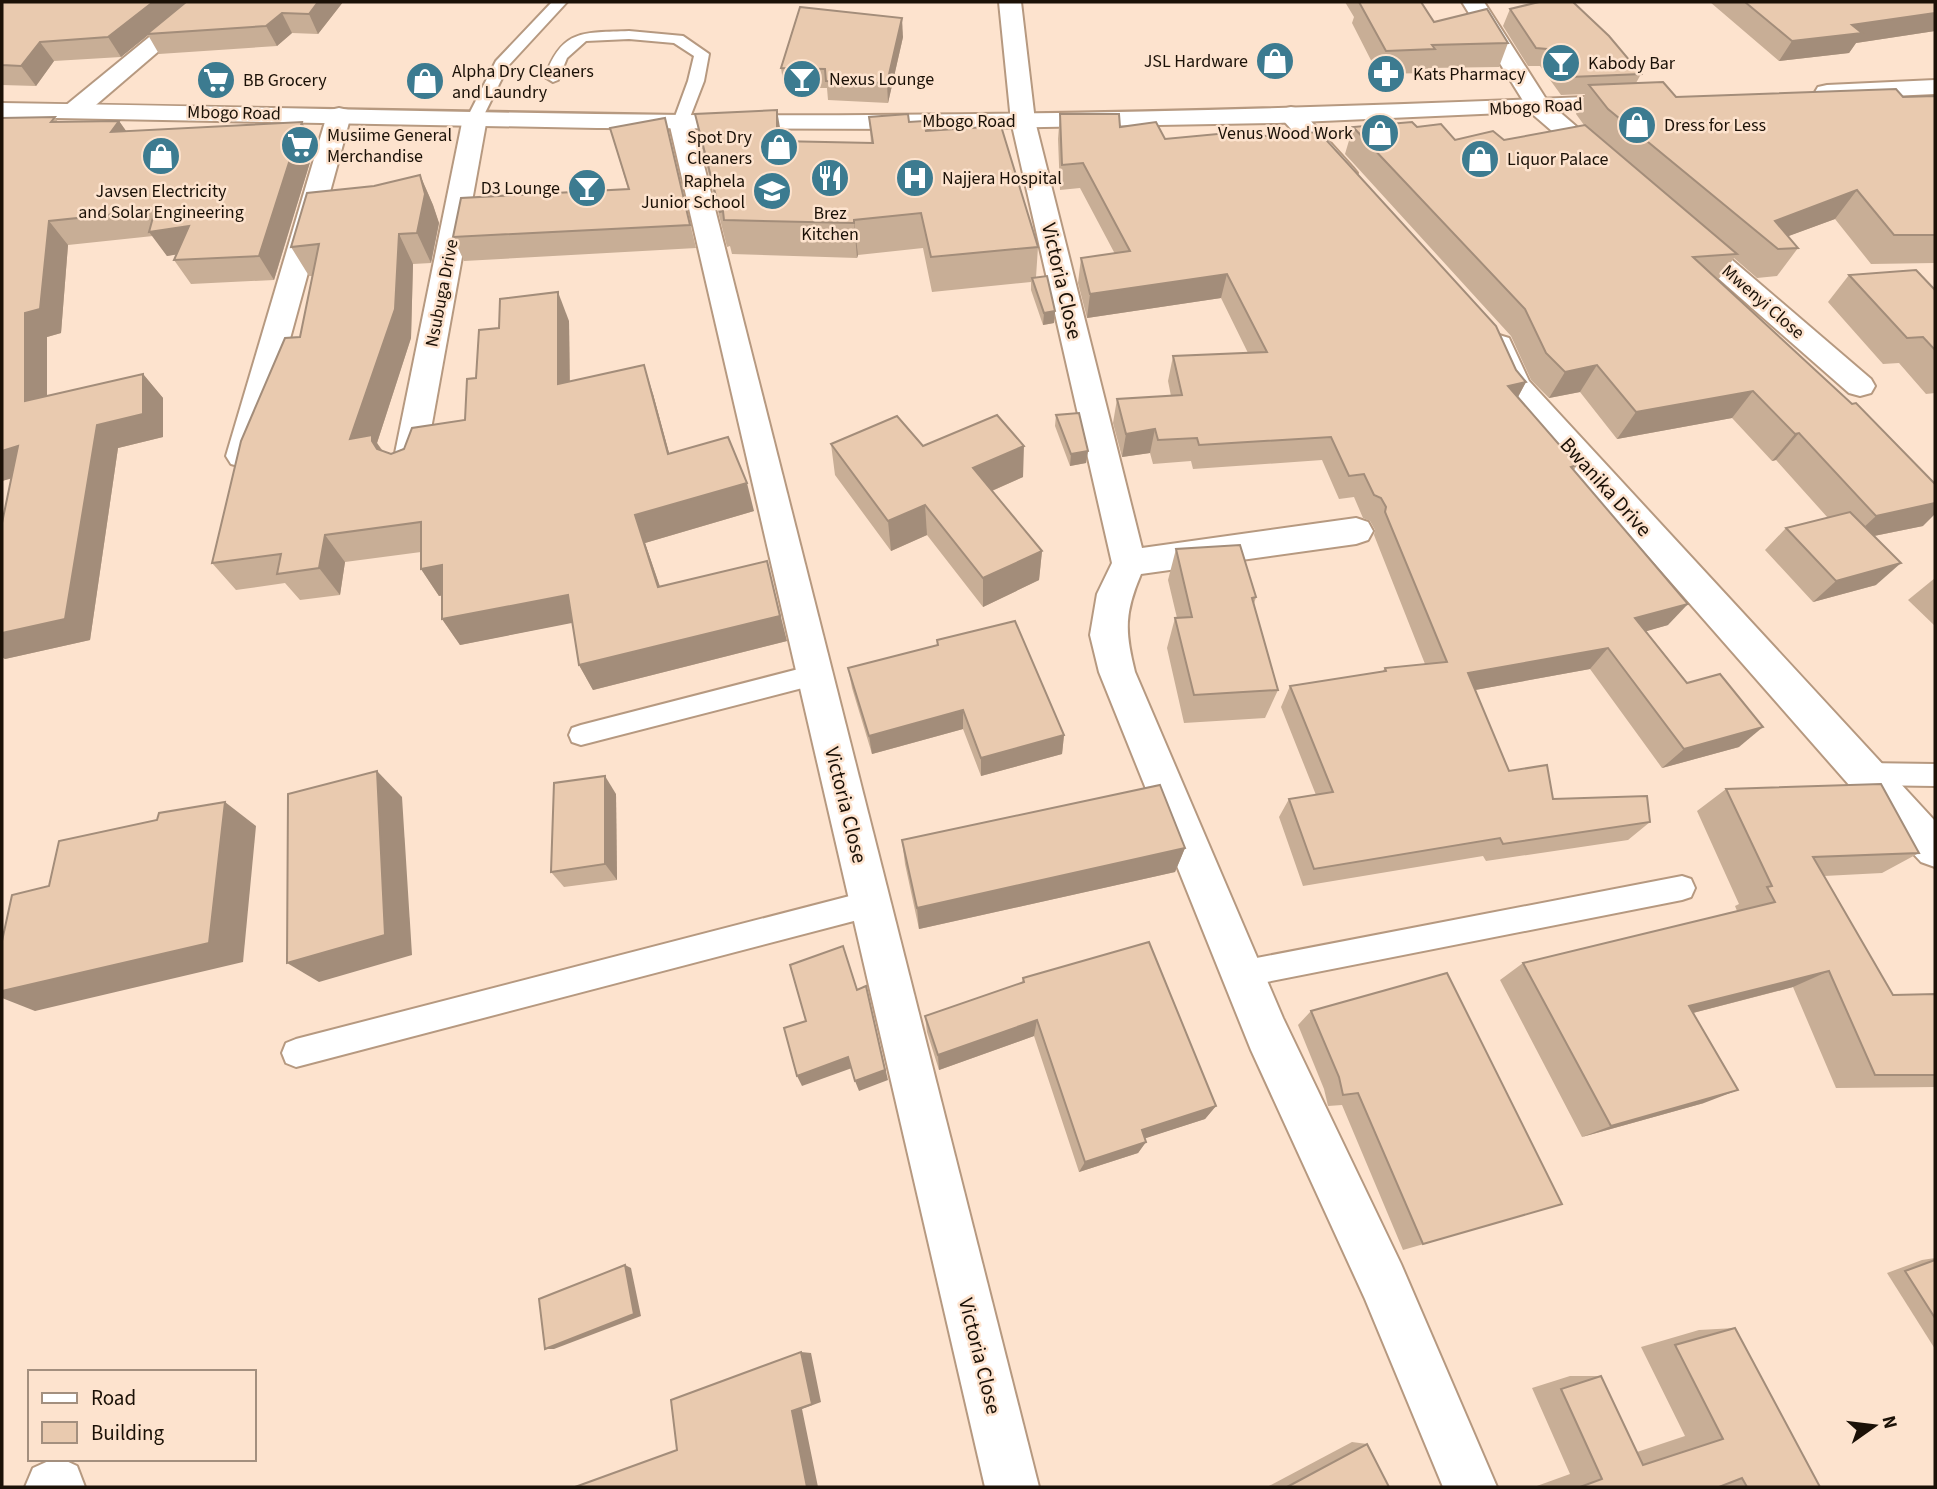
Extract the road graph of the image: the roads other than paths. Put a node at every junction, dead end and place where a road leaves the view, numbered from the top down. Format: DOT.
graph roads {
  1 [pos="205,2"];
  2 [pos="560,2"];
  3 [pos="1010,2"];
  4 [pos="1473,2"];
  5 [pos="553,77"];
  6 [pos="1935,87"];
  7 [pos="1798,94"];
  8 [pos="1662,100"];
  9 [pos="1539,107"];
  10 [pos="2,110"];
  11 [pos="74,111"];
  12 [pos="1291,114"];
  13 [pos="339,115"];
  14 [pos="475,118"];
  15 [pos="1023,121"];
  16 [pos="681,122"];
  17 [pos="1622,179"];
  18 [pos="1363,195"];
  19 [pos="1663,215"];
  20 [pos="1481,325"];
  21 [pos="1860,386"];
  22 [pos="408,468"];
  23 [pos="235,483"];
  24 [pos="1356,531"];
  25 [pos="1129,563"];
  26 [pos="814,675"];
  27 [pos="581,735"];
  28 [pos="1864,774"];
  29 [pos="1935,775"];
  30 [pos="1935,849"];
  31 [pos="1682,888"];
  32 [pos="869,904"];
  33 [pos="1241,974"];
  34 [pos="296,1053"];
  35 [pos="52,1487"];
  36 [pos="58,1487"];
  37 [pos="1012,1487"];
  38 [pos="1470,1487"];
  1 -- 11 [label="street"];
  2 -- 14 [label="lane"];
  3 -- 15 [label="street, Victoria Close"];
  4 -- 9 [label="street"];
  5 -- 16 [label="lane"];
  6 -- 7 [label="street"];
  8 -- 9 [label="street, Mbogo Road"];
  9 -- 12 [label="street, Mbogo Road"];
  9 -- 17 [label="street"];
  10 -- 11 [label="street, Mbogo Road"];
  11 -- 13 [label="street, Mbogo Road"];
  12 -- 15 [label="street, Mbogo Road"];
  12 -- 18 [label="street"];
  13 -- 14 [label="street, Mbogo Road"];
  13 -- 23 [label="street"];
  14 -- 16 [label="street, Mbogo Road"];
  14 -- 22 [label="street, Nsubuga Drive"];
  15 -- 16 [label="street, Mbogo Road"];
  15 -- 25 [label="street, Victoria Close"];
  16 -- 26 [label="street, Victoria Close"];
  19 -- 21 [label="street, Mwenyi Close"];
  20 -- 28 [label="street, Bwanika Drive"];
  24 -- 25 [label="street"];
  25 -- 33 [label="street"];
  26 -- 27 [label="lane"];
  26 -- 32 [label="street, Victoria Close"];
  28 -- 29 [label="lane"];
  28 -- 30 [label="street, Bwanika Drive"];
  31 -- 33 [label="lane"];
  32 -- 34 [label="lane"];
  32 -- 37 [label="street, Victoria Close"];
  33 -- 38 [label="street"];
  35 -- 36 [label="street"];
}
